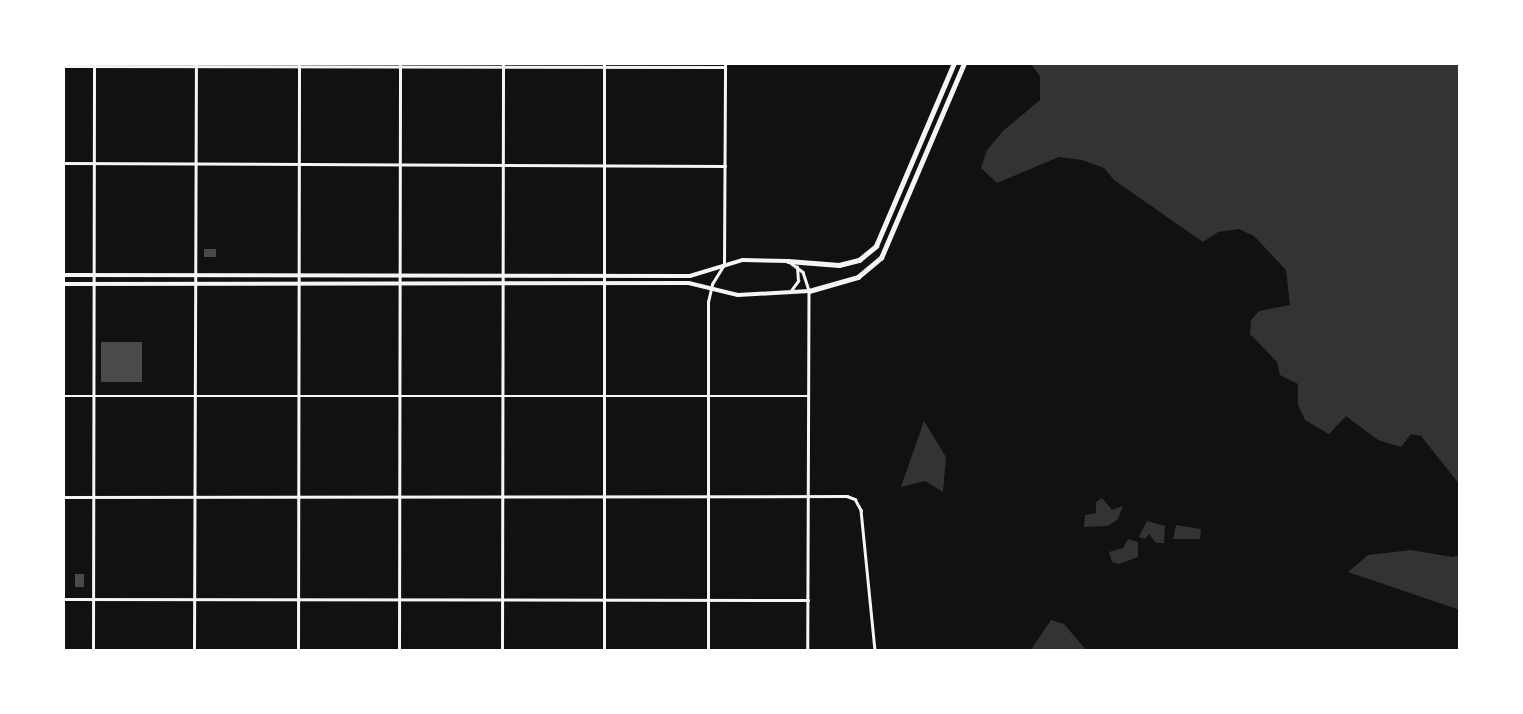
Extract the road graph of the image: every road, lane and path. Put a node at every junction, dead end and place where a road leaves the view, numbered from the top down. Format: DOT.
graph roads {
  1 [pos="954,63"];
  2 [pos="964,63"];
  3 [pos="94,64"];
  4 [pos="196,64"];
  5 [pos="299,64"];
  6 [pos="400,65"];
  7 [pos="503,65"];
  8 [pos="604,65"];
  9 [pos="725,65"];
  10 [pos="63,66"];
  11 [pos="63,163"];
  12 [pos="94,163"];
  13 [pos="195,164"];
  14 [pos="299,164"];
  15 [pos="399,165"];
  16 [pos="503,165"];
  17 [pos="604,165"];
  18 [pos="724,166"];
  19 [pos="788,261"];
  20 [pos="724,265"];
  21 [pos="796,266"];
  22 [pos="63,275"];
  23 [pos="93,276"];
  24 [pos="194,276"];
  25 [pos="298,276"];
  26 [pos="398,276"];
  27 [pos="503,276"];
  28 [pos="604,276"];
  29 [pos="682,276"];
  30 [pos="683,283"];
  31 [pos="63,284"];
  32 [pos="93,284"];
  33 [pos="398,284"];
  34 [pos="503,284"];
  35 [pos="194,285"];
  36 [pos="298,285"];
  37 [pos="604,285"];
  38 [pos="710,289"];
  39 [pos="809,290"];
  40 [pos="790,292"];
  41 [pos="63,396"];
  42 [pos="93,396"];
  43 [pos="194,396"];
  44 [pos="298,396"];
  45 [pos="398,396"];
  46 [pos="504,396"];
  47 [pos="708,396"];
  48 [pos="808,396"];
  49 [pos="603,397"];
  50 [pos="194,496"];
  51 [pos="808,496"];
  52 [pos="63,497"];
  53 [pos="94,497"];
  54 [pos="298,497"];
  55 [pos="399,497"];
  56 [pos="604,497"];
  57 [pos="504,498"];
  58 [pos="708,498"];
  59 [pos="63,599"];
  60 [pos="93,599"];
  61 [pos="194,599"];
  62 [pos="298,599"];
  63 [pos="398,600"];
  64 [pos="502,600"];
  65 [pos="603,600"];
  66 [pos="708,600"];
  67 [pos="808,600"];
  68 [pos="93,651"];
  69 [pos="194,651"];
  70 [pos="298,651"];
  71 [pos="399,651"];
  72 [pos="502,651"];
  73 [pos="604,651"];
  74 [pos="708,651"];
  75 [pos="808,651"];
  76 [pos="874,651"];
  1 -- 19 [label="main road"];
  2 -- 39 [label="main road"];
  3 -- 4 [label="street"];
  3 -- 10 [label="street"];
  3 -- 12 [label="street"];
  4 -- 5 [label="street"];
  4 -- 13 [label="street"];
  5 -- 6 [label="street"];
  5 -- 14 [label="street"];
  6 -- 7 [label="street"];
  6 -- 15 [label="street"];
  7 -- 8 [label="street"];
  7 -- 16 [label="street"];
  8 -- 9 [label="street"];
  8 -- 17 [label="street"];
  9 -- 18 [label="street"];
  11 -- 12 [label="street"];
  12 -- 13 [label="street"];
  12 -- 23 [label="street"];
  13 -- 14 [label="street"];
  13 -- 24 [label="street"];
  14 -- 15 [label="street"];
  14 -- 25 [label="street"];
  15 -- 16 [label="street"];
  15 -- 26 [label="street"];
  16 -- 17 [label="street"];
  16 -- 27 [label="street"];
  17 -- 18 [label="street"];
  17 -- 28 [label="street"];
  18 -- 20 [label="street"];
  19 -- 20 [label="main road"];
  19 -- 21 [label="street"];
  20 -- 29 [label="main road"];
  20 -- 38 [label="street"];
  21 -- 39 [label="street"];
  21 -- 40 [label="street"];
  22 -- 23 [label="main road"];
  23 -- 24 [label="main road"];
  23 -- 32 [label="street"];
  24 -- 25 [label="main road"];
  24 -- 35 [label="street"];
  25 -- 26 [label="main road"];
  25 -- 36 [label="street"];
  26 -- 27 [label="main road"];
  26 -- 33 [label="street"];
  27 -- 28 [label="main road"];
  27 -- 34 [label="street"];
  28 -- 29 [label="main road"];
  28 -- 37 [label="street"];
  29 -- 30 [label="street"];
  30 -- 37 [label="main road"];
  30 -- 38 [label="main road"];
  31 -- 32 [label="main road"];
  32 -- 35 [label="main road"];
  32 -- 42 [label="street"];
  33 -- 34 [label="main road"];
  33 -- 36 [label="main road"];
  33 -- 45 [label="street"];
  34 -- 37 [label="main road"];
  34 -- 46 [label="street"];
  35 -- 36 [label="main road"];
  35 -- 43 [label="street"];
  36 -- 44 [label="street"];
  37 -- 49 [label="street"];
  38 -- 40 [label="main road"];
  38 -- 47 [label="street"];
  39 -- 40 [label="main road"];
  39 -- 48 [label="street"];
  41 -- 42 [label="street"];
  42 -- 43 [label="street"];
  42 -- 53 [label="street"];
  43 -- 44 [label="street"];
  43 -- 50 [label="street"];
  44 -- 45 [label="street"];
  44 -- 54 [label="street"];
  45 -- 46 [label="street"];
  45 -- 55 [label="street"];
  46 -- 49 [label="street"];
  46 -- 57 [label="street"];
  47 -- 48 [label="street"];
  47 -- 49 [label="street"];
  47 -- 58 [label="street"];
  48 -- 51 [label="street"];
  49 -- 56 [label="street"];
  50 -- 53 [label="street"];
  50 -- 54 [label="street"];
  50 -- 61 [label="street"];
  51 -- 58 [label="street"];
  51 -- 67 [label="street"];
  51 -- 76 [label="street"];
  52 -- 53 [label="street"];
  53 -- 60 [label="street"];
  54 -- 55 [label="street"];
  54 -- 62 [label="street"];
  55 -- 57 [label="street"];
  55 -- 63 [label="street"];
  56 -- 57 [label="street"];
  56 -- 58 [label="street"];
  56 -- 65 [label="street"];
  57 -- 64 [label="street"];
  58 -- 66 [label="street"];
  59 -- 60 [label="street"];
  60 -- 61 [label="street"];
  60 -- 68 [label="street"];
  61 -- 62 [label="street"];
  61 -- 69 [label="street"];
  62 -- 63 [label="street"];
  62 -- 70 [label="street"];
  63 -- 64 [label="street"];
  63 -- 71 [label="street"];
  64 -- 65 [label="street"];
  64 -- 72 [label="street"];
  65 -- 66 [label="street"];
  65 -- 73 [label="street"];
  66 -- 67 [label="street"];
  66 -- 74 [label="street"];
  67 -- 75 [label="street"];
}
